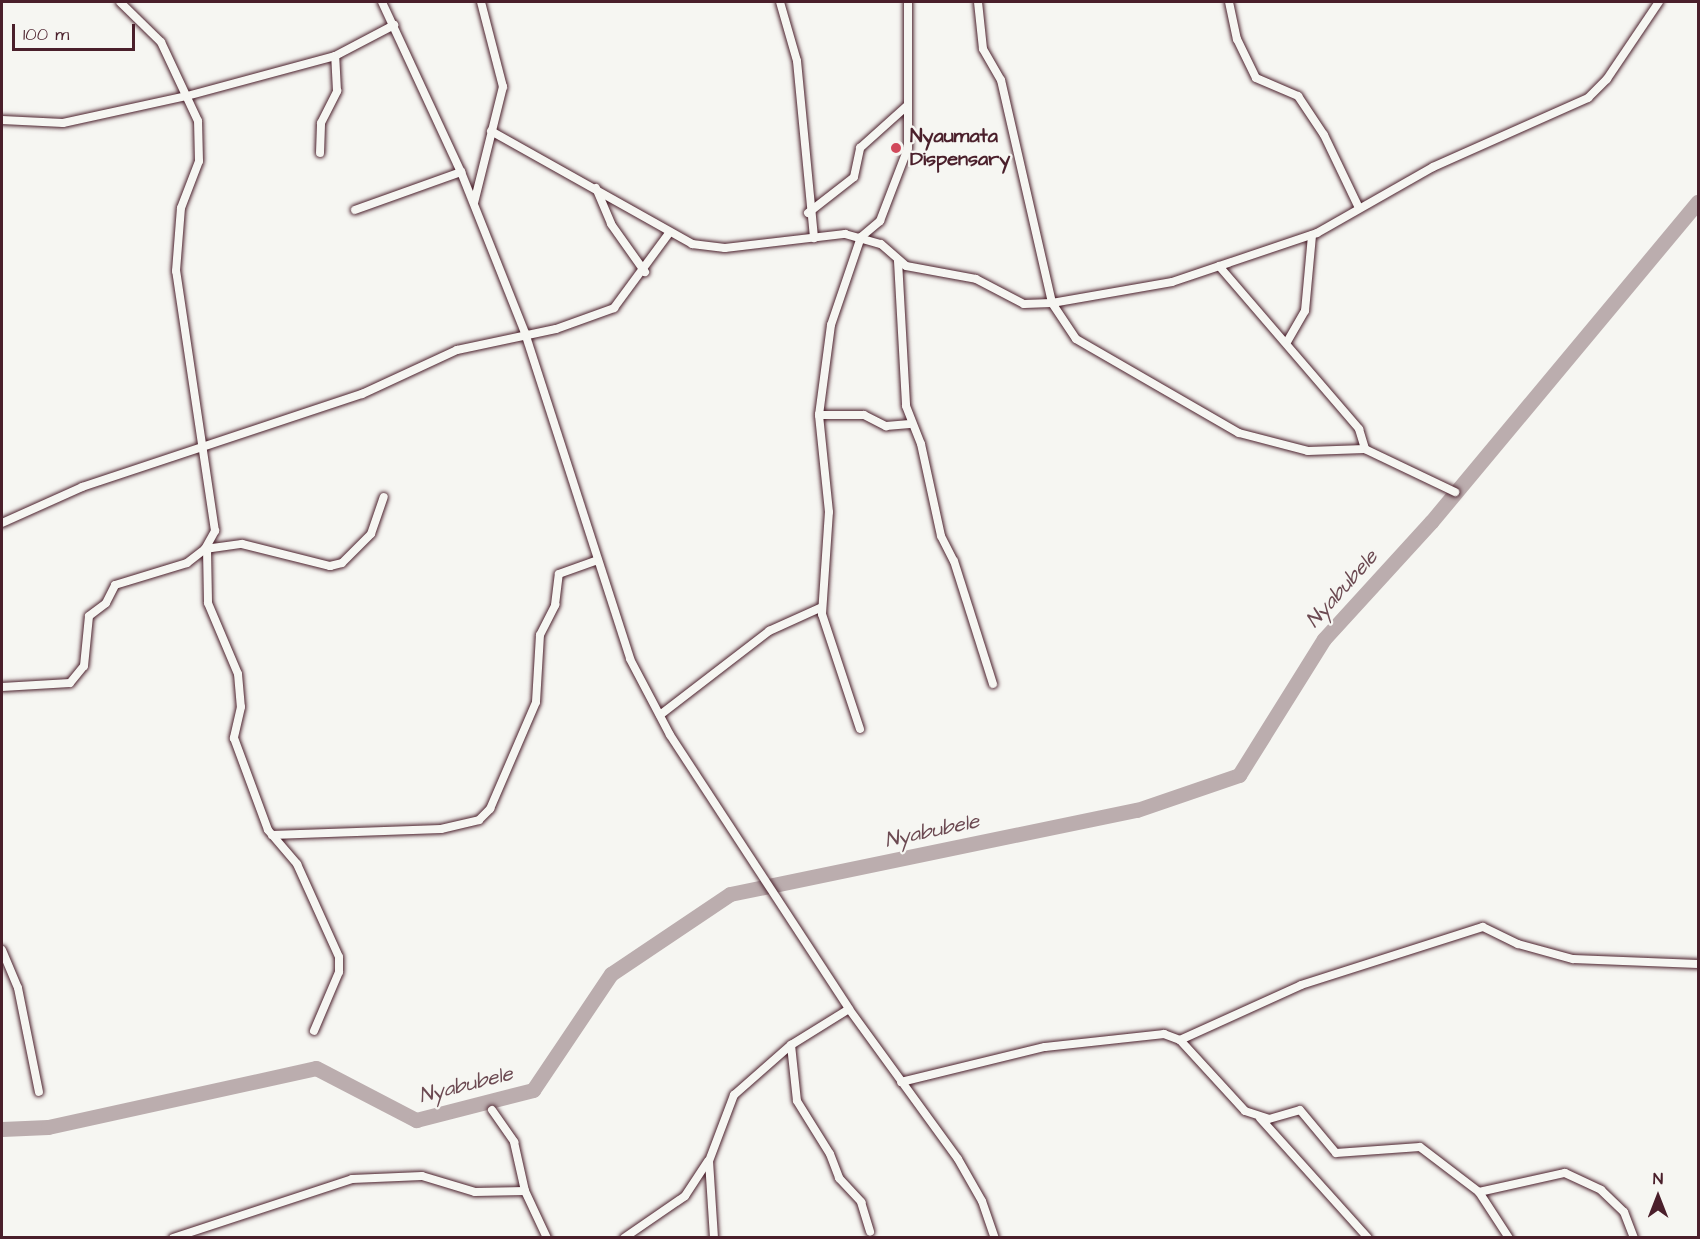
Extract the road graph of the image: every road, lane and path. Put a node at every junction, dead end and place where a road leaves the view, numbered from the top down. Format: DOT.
graph roads {
  1 [pos="120,2"];
  2 [pos="382,2"];
  3 [pos="482,2"];
  4 [pos="780,2"];
  5 [pos="908,2"];
  6 [pos="978,2"];
  7 [pos="1229,2"];
  8 [pos="1659,2"];
  9 [pos="394,24"];
  10 [pos="335,56"];
  11 [pos="187,96"];
  12 [pos="908,105"];
  13 [pos="2,120"];
  14 [pos="490,131"];
  15 [pos="320,153"];
  16 [pos="461,172"];
  17 [pos="596,187"];
  18 [pos="474,203"];
  19 [pos="1358,206"];
  20 [pos="355,210"];
  21 [pos="808,213"];
  22 [pos="669,233"];
  23 [pos="1312,236"];
  24 [pos="861,237"];
  25 [pos="814,238"];
  26 [pos="898,261"];
  27 [pos="1220,266"];
  28 [pos="645,272"];
  29 [pos="1052,303"];
  30 [pos="525,333"];
  31 [pos="1287,342"];
  32 [pos="819,415"];
  33 [pos="910,424"];
  34 [pos="1365,449"];
  35 [pos="201,451"];
  36 [pos="1455,492"];
  37 [pos="384,497"];
  38 [pos="2,523"];
  39 [pos="206,549"];
  40 [pos="598,560"];
  41 [pos="822,607"];
  42 [pos="993,684"];
  43 [pos="2,687"];
  44 [pos="660,715"];
  45 [pos="860,729"];
  46 [pos="272,835"];
  47 [pos="2,950"];
  48 [pos="1698,964"];
  49 [pos="849,1009"];
  50 [pos="314,1031"];
  51 [pos="1180,1040"];
  52 [pos="791,1045"];
  53 [pos="901,1082"];
  54 [pos="39,1092"];
  55 [pos="492,1110"];
  56 [pos="1260,1118"];
  57 [pos="709,1161"];
  58 [pos="525,1191"];
  59 [pos="1479,1192"];
  60 [pos="870,1232"];
  61 [pos="173,1238"];
  62 [pos="547,1238"];
  63 [pos="624,1238"];
  64 [pos="714,1238"];
  65 [pos="995,1238"];
  66 [pos="1368,1238"];
  67 [pos="1509,1238"];
  68 [pos="1634,1238"];
  1 -- 11 [label="street"];
  2 -- 9 [label="street"];
  3 -- 14 [label="street"];
  4 -- 21 [label="street"];
  5 -- 12 [label="street"];
  6 -- 29 [label="street"];
  7 -- 19 [label="street"];
  8 -- 19 [label="street"];
  9 -- 10 [label="street"];
  9 -- 16 [label="street"];
  10 -- 11 [label="street"];
  10 -- 15 [label="street"];
  11 -- 13 [label="street"];
  11 -- 35 [label="street"];
  12 -- 21 [label="street"];
  12 -- 24 [label="street"];
  14 -- 17 [label="street"];
  14 -- 18 [label="street"];
  16 -- 18 [label="street"];
  16 -- 20 [label="street"];
  17 -- 22 [label="street"];
  17 -- 28 [label="street"];
  18 -- 30 [label="street"];
  19 -- 23 [label="street"];
  21 -- 25 [label="street"];
  22 -- 25 [label="street"];
  22 -- 28 [label="street"];
  23 -- 27 [label="street"];
  23 -- 31 [label="street"];
  24 -- 25 [label="street"];
  24 -- 26 [label="street"];
  24 -- 32 [label="street"];
  26 -- 29 [label="street"];
  26 -- 33 [label="street"];
  27 -- 29 [label="street"];
  27 -- 31 [label="street"];
  28 -- 30 [label="street"];
  29 -- 34 [label="street"];
  30 -- 35 [label="street"];
  30 -- 40 [label="street"];
  31 -- 34 [label="street"];
  32 -- 33 [label="street"];
  32 -- 41 [label="street"];
  33 -- 42 [label="street"];
  34 -- 36 [label="street"];
  35 -- 38 [label="street"];
  35 -- 39 [label="street"];
  37 -- 39 [label="street"];
  39 -- 43 [label="street"];
  39 -- 46 [label="street"];
  40 -- 44 [label="street"];
  40 -- 46 [label="street"];
  41 -- 44 [label="street"];
  41 -- 45 [label="street"];
  44 -- 49 [label="street"];
  46 -- 50 [label="street"];
  47 -- 54 [label="street"];
  48 -- 51 [label="street"];
  49 -- 52 [label="street"];
  49 -- 53 [label="street"];
  51 -- 53 [label="street"];
  51 -- 56 [label="street"];
  52 -- 57 [label="street"];
  52 -- 60 [label="street"];
  53 -- 65 [label="street"];
  55 -- 58 [label="street"];
  56 -- 59 [label="street"];
  56 -- 66 [label="street"];
  57 -- 63 [label="street"];
  57 -- 64 [label="street"];
  58 -- 61 [label="street"];
  58 -- 62 [label="street"];
  59 -- 67 [label="street"];
  59 -- 68 [label="street"];
}
